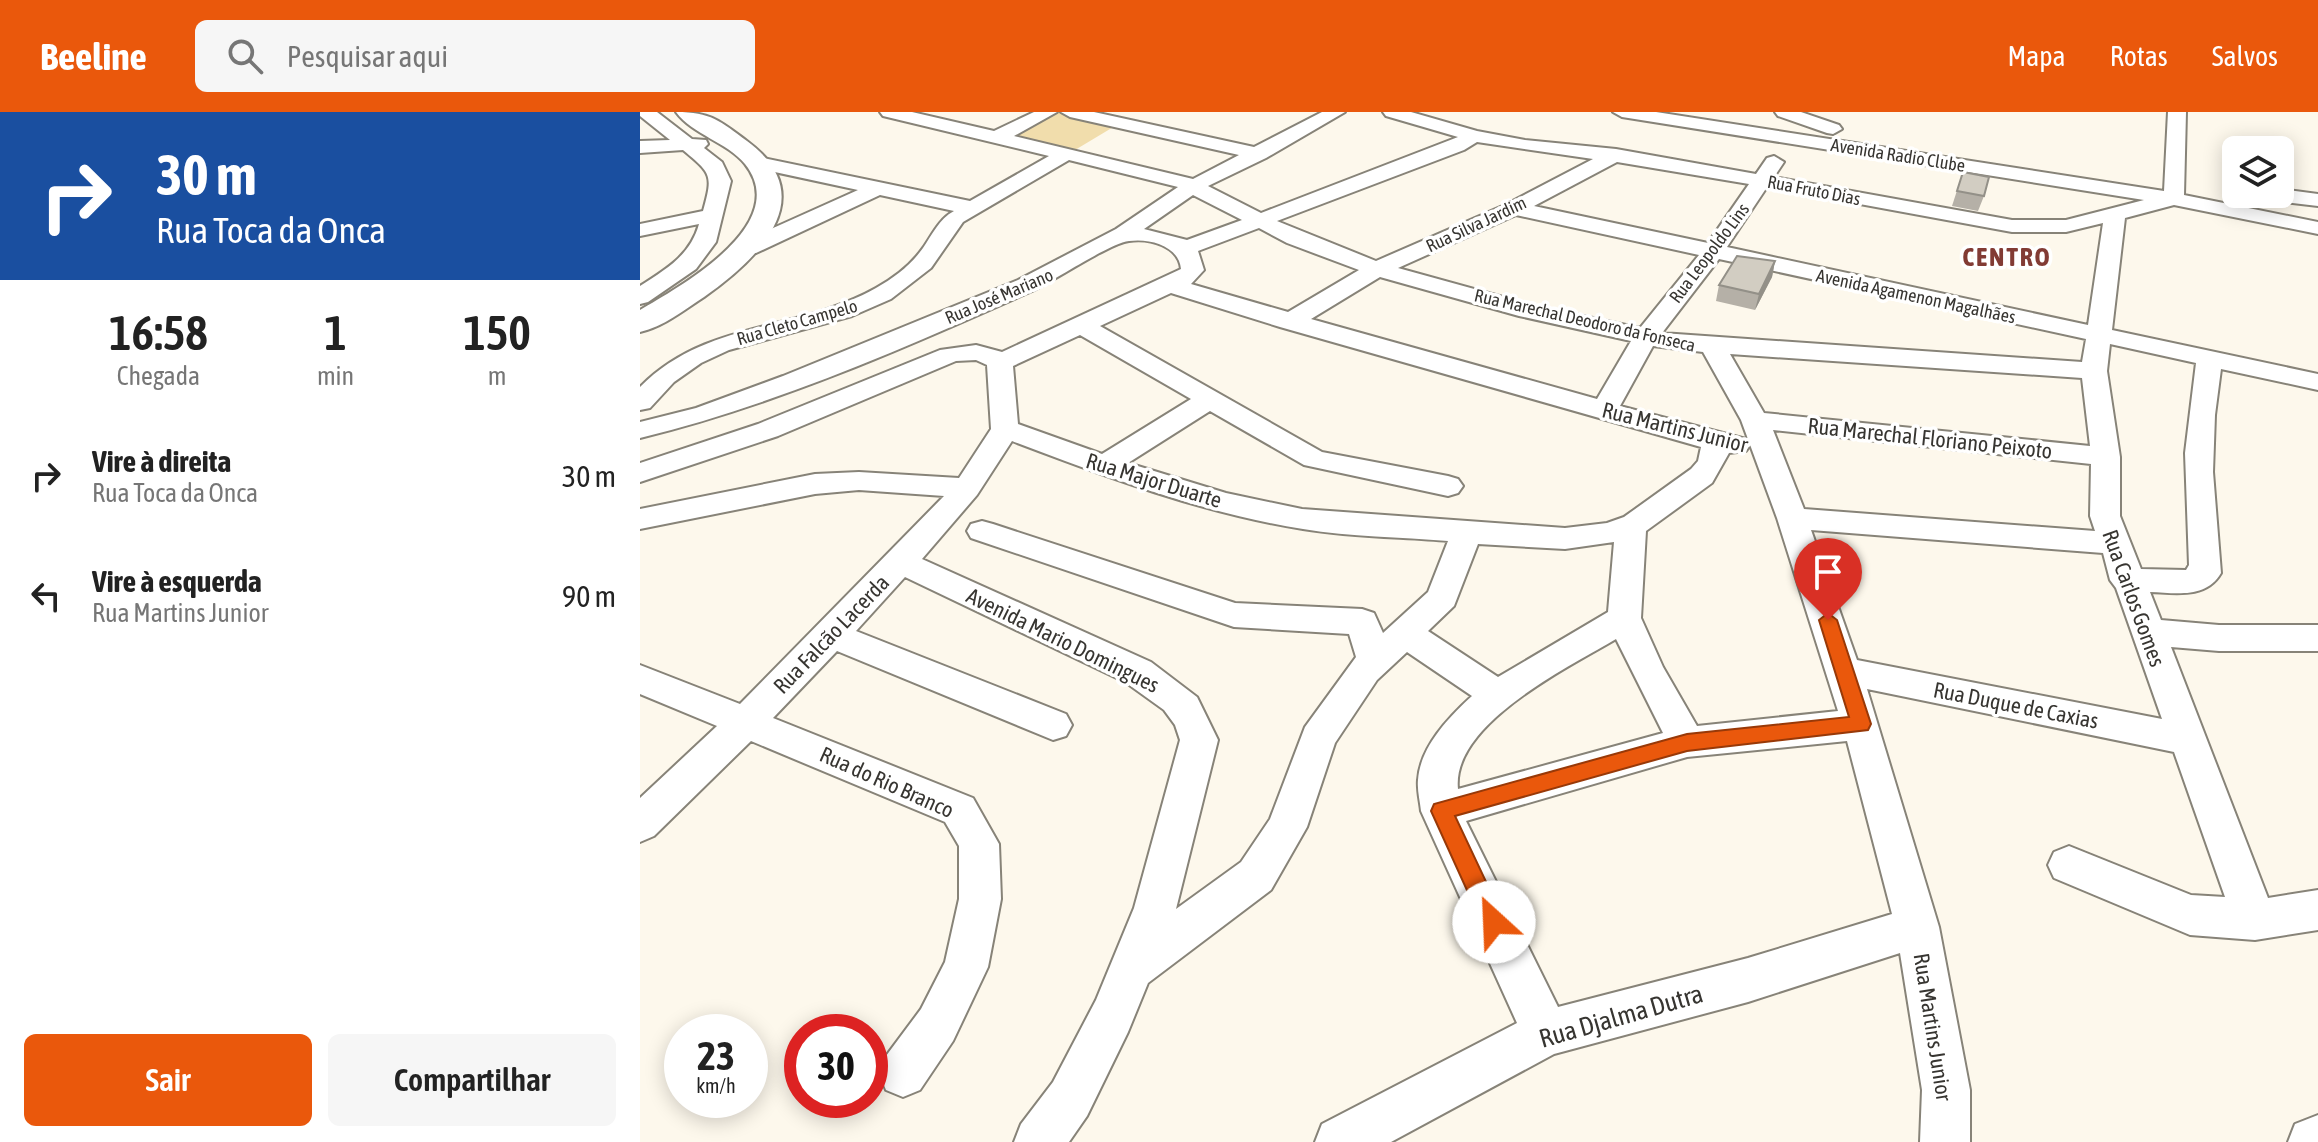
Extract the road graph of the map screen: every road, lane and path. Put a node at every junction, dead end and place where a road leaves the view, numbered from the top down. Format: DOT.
graph roads {
  1 [pos="646,112"];
  2 [pos="688,112"];
  3 [pos="889,112"];
  4 [pos="1048,112"];
  5 [pos="1070,112"];
  6 [pos="1336,112"];
  7 [pos="1392,112"];
  8 [pos="1622,112"];
  9 [pos="1784,112"];
  10 [pos="2177,112"];
  11 [pos="1657,117"];
  12 [pos="1474,136"];
  13 [pos="1865,136"];
  14 [pos="997,137"];
  15 [pos="725,138"];
  16 [pos="1788,138"];
  17 [pos="691,145"];
  18 [pos="640,147"];
  19 [pos="1066,154"];
  20 [pos="1259,154"];
  21 [pos="1617,155"];
  22 [pos="758,163"];
  23 [pos="1764,180"];
  24 [pos="1192,187"];
  25 [pos="879,188"];
  26 [pos="2222,190"];
  27 [pos="2175,191"];
  28 [pos="2294,197"];
  29 [pos="2318,200"];
  30 [pos="971,208"];
  31 [pos="1514,208"];
  32 [pos="2115,213"];
  33 [pos="713,215"];
  34 [pos="1263,220"];
  35 [pos="2318,228"];
  36 [pos="640,230"];
  37 [pos="1124,234"];
  38 [pos="748,248"];
  39 [pos="1186,248"];
  40 [pos="1712,253"];
  41 [pos="1377,269"];
  42 [pos="1170,285"];
  43 [pos="645,292"];
  44 [pos="1289,322"];
  45 [pos="640,323"];
  46 [pos="1081,325"];
  47 [pos="2101,335"];
  48 [pos="1646,337"];
  49 [pos="1713,347"];
  50 [pos="2210,359"];
  51 [pos="1000,362"];
  52 [pos="2094,371"];
  53 [pos="2318,382"];
  54 [pos="1210,399"];
  55 [pos="640,402"];
  56 [pos="1605,409"];
  57 [pos="1005,429"];
  58 [pos="640,430"];
  59 [pos="1759,435"];
  60 [pos="1716,442"];
  61 [pos="2106,457"];
  62 [pos="1104,466"];
  63 [pos="640,473"];
  64 [pos="1448,486"];
  65 [pos="967,488"];
  66 [pos="1792,518"];
  67 [pos="640,519"];
  68 [pos="1631,526"];
  69 [pos="982,531"];
  70 [pos="1467,532"];
  71 [pos="2113,543"];
  72 [pos="900,562"];
  73 [pos="2126,580"];
  74 [pos="1624,618"];
  75 [pos="2146,632"];
  76 [pos="1405,633"];
  77 [pos="832,635"];
  78 [pos="2307,638"];
  79 [pos="1375,661"];
  80 [pos="2318,668"];
  81 [pos="1845,671"];
  82 [pos="640,679"];
  83 [pos="1499,696"];
  84 [pos="744,720"];
  85 [pos="1861,724"];
  86 [pos="1053,725"];
  87 [pos="2187,739"];
  88 [pos="1687,742"];
  89 [pos="1441,811"];
  90 [pos="640,824"];
  91 [pos="2069,865"];
  92 [pos="2318,910"];
  93 [pos="2255,920"];
  94 [pos="1917,927"];
  95 [pos="1130,970"];
  96 [pos="1546,1033"];
  97 [pos="903,1073"];
  98 [pos="1039,1142"];
  99 [pos="1340,1142"];
  100 [pos="1945,1142"];
  1 -- 17 [label="street"];
  2 -- 15 [label="main road"];
  3 -- 14 [label="street, Rua Marechal Deodoro da Fonseca"];
  4 -- 14 [label="street"];
  5 -- 20 [label="street"];
  6 -- 20 [label="street, Rua José Mariano"];
  7 -- 12 [label="street, Rua Fruto Dias"];
  8 -- 11 [label="street, Avenida Radio Clube"];
  9 -- 13 [label="street"];
  10 -- 27 [label="street"];
  11 -- 16 [label="street, Avenida Radio Clube"];
  11 -- 21 [label="street, Rua Silva Jardim"];
  12 -- 21 [label="street, Rua Fruto Dias"];
  12 -- 34 [label="street"];
  14 -- 19 [label="street, Rua Marechal Deodoro da Fonseca"];
  15 -- 17 [label="street"];
  15 -- 22 [label="main road"];
  16 -- 23 [label="street, Rua Leopoldo Lins"];
  16 -- 27 [label="street, Avenida Radio Clube"];
  17 -- 18 [label="street"];
  17 -- 33 [label="street"];
  19 -- 24 [label="street, Rua Marechal Deodoro da Fonseca"];
  19 -- 30 [label="street, Rua Cleto Campelo"];
  20 -- 24 [label="street, Rua José Mariano"];
  21 -- 23 [label="street, Rua Fruto Dias"];
  21 -- 31 [label="street, Rua Silva Jardim"];
  22 -- 25 [label="street"];
  22 -- 38 [label="main road"];
  23 -- 32 [label="street, Rua Fruto Dias"];
  23 -- 40 [label="street, Rua Leopoldo Lins"];
  24 -- 34 [label="street, Rua Marechal Deodoro da Fonseca"];
  24 -- 37 [label="street, Rua José Mariano"];
  25 -- 30 [label="street"];
  25 -- 38 [label="street"];
  26 -- 27 [label="street"];
  27 -- 32 [label="street, Rua Fruto Dias"];
  27 -- 35 [label="street"];
  28 -- 29 [label="street"];
  30 -- 55 [label="street, Rua Cleto Campelo"];
  31 -- 40 [label="street, Avenida Agamenon Magalhães"];
  31 -- 41 [label="street, Rua Silva Jardim"];
  32 -- 47 [label="street, Rua Carlos Gomes"];
  33 -- 36 [label="street"];
  33 -- 43 [label="street"];
  34 -- 39 [label="street"];
  34 -- 41 [label="street, Rua Marechal Deodoro da Fonseca"];
  37 -- 39 [label="street"];
  37 -- 58 [label="street, Rua José Mariano"];
  38 -- 45 [label="main road"];
  39 -- 42 [label="street"];
  40 -- 47 [label="street, Avenida Agamenon Magalhães"];
  40 -- 48 [label="street, Rua Leopoldo Lins"];
  41 -- 44 [label="street, Rua Silva Jardim"];
  41 -- 48 [label="street, Rua Marechal Deodoro da Fonseca"];
  42 -- 44 [label="street, Rua Martins Junior"];
  42 -- 46 [label="street"];
  44 -- 56 [label="street, Rua Martins Junior"];
  46 -- 51 [label="street"];
  46 -- 54 [label="street"];
  47 -- 50 [label="street, Avenida Agamenon Magalhães"];
  47 -- 52 [label="street, Rua Carlos Gomes"];
  48 -- 49 [label="street, Rua Marechal Deodoro da Fonseca"];
  48 -- 56 [label="street, Rua Leopoldo Lins"];
  49 -- 52 [label="street, Rua Marechal Deodoro da Fonseca"];
  49 -- 59 [label="street"];
  50 -- 53 [label="street, Avenida Agamenon Magalhães"];
  50 -- 73 [label="street"];
  51 -- 57 [label="street"];
  51 -- 63 [label="street"];
  52 -- 61 [label="street, Rua Carlos Gomes"];
  54 -- 62 [label="street"];
  54 -- 64 [label="street"];
  56 -- 60 [label="street, Rua Martins Junior"];
  57 -- 62 [label="street, Rua Major Duarte"];
  57 -- 65 [label="street, Rua Falcão Lacerda"];
  59 -- 60 [label="street, Rua Martins Junior"];
  59 -- 61 [label="street, Rua Marechal Floriano Peixoto"];
  59 -- 66 [label="street, Rua Martins Junior"];
  60 -- 68 [label="street, Rua Major Duarte"];
  61 -- 71 [label="street, Rua Carlos Gomes"];
  62 -- 70 [label="street, Rua Major Duarte"];
  65 -- 67 [label="street"];
  65 -- 72 [label="street, Rua Falcão Lacerda"];
  66 -- 71 [label="street"];
  66 -- 81 [label="street, Rua Martins Junior"];
  68 -- 70 [label="street, Rua Major Duarte"];
  68 -- 74 [label="street"];
  69 -- 79 [label="street"];
  70 -- 76 [label="street"];
  71 -- 73 [label="street, Rua Carlos Gomes"];
  72 -- 77 [label="street, Rua Falcão Lacerda"];
  72 -- 95 [label="street, Avenida Mario Domingues"];
  73 -- 75 [label="street, Rua Carlos Gomes"];
  74 -- 83 [label="street"];
  74 -- 88 [label="street"];
  75 -- 78 [label="street"];
  75 -- 87 [label="street, Rua Carlos Gomes"];
  76 -- 79 [label="street"];
  76 -- 83 [label="street"];
  77 -- 84 [label="street, Rua Falcão Lacerda"];
  77 -- 86 [label="street"];
  78 -- 80 [label="street"];
  79 -- 95 [label="street"];
  81 -- 85 [label="street, Rua Martins Junior"];
  81 -- 87 [label="street, Rua Duque de Caxias"];
  82 -- 84 [label="street, Rua do Rio Branco"];
  83 -- 89 [label="street"];
  84 -- 90 [label="street, Rua Falcão Lacerda"];
  84 -- 97 [label="street, Rua do Rio Branco"];
  85 -- 88 [label="street"];
  85 -- 94 [label="street, Rua Martins Junior"];
  87 -- 93 [label="street, Rua Carlos Gomes"];
  88 -- 89 [label="street"];
  89 -- 96 [label="street"];
  91 -- 93 [label="street"];
  92 -- 93 [label="street"];
  94 -- 96 [label="street, Rua Djalma Dutra"];
  94 -- 100 [label="street, Rua Martins Junior"];
  95 -- 98 [label="street, Avenida Mario Domingues"];
  96 -- 99 [label="street, Rua Djalma Dutra"];
}
